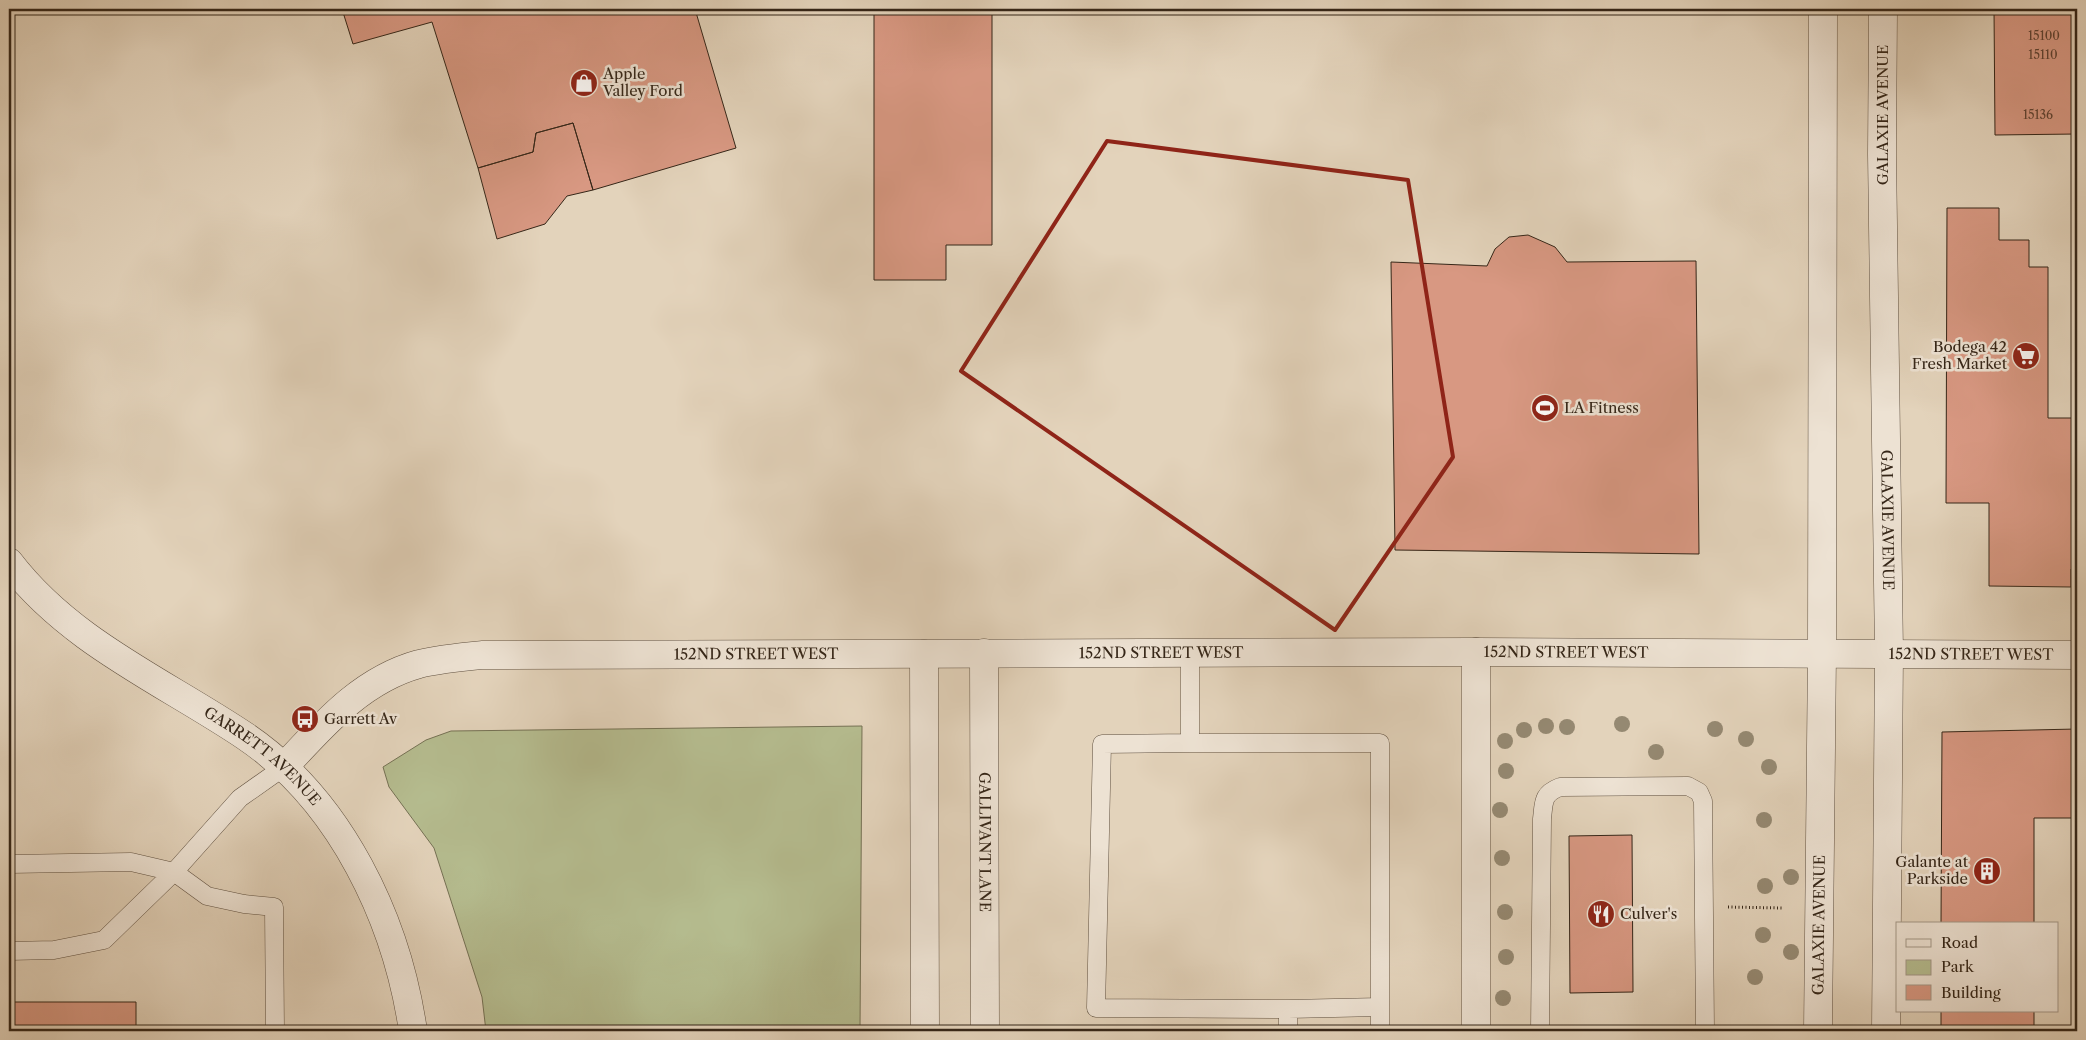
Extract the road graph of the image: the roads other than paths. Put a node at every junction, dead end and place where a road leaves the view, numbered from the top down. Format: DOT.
graph roads {
  1 [pos="1823,9"];
  2 [pos="1883,9"];
  3 [pos="9,562"];
  4 [pos="1476,652"];
  5 [pos="984,653"];
  6 [pos="1190,653"];
  7 [pos="1822,653"];
  8 [pos="1889,653"];
  9 [pos="924,654"];
  10 [pos="2077,655"];
  11 [pos="1190,743"];
  12 [pos="284,768"];
  13 [pos="9,864"];
  14 [pos="174,872"];
  15 [pos="9,950"];
  16 [pos="1380,1007"];
  17 [pos="1288,1009"];
  18 [pos="275,1031"];
  19 [pos="413,1031"];
  20 [pos="925,1031"];
  21 [pos="985,1031"];
  22 [pos="1288,1031"];
  23 [pos="1380,1031"];
  24 [pos="1476,1031"];
  25 [pos="1540,1031"];
  26 [pos="1705,1031"];
  27 [pos="1818,1031"];
  28 [pos="1886,1031"];
  1 -- 7 [label="street, GALAXIE AVENUE"];
  2 -- 8 [label="street, GALAXIE AVENUE"];
  3 -- 12 [label="street, GARRETT AVENUE"];
  4 -- 6 [label="street, 152ND STREET WEST"];
  4 -- 7 [label="street, 152ND STREET WEST"];
  4 -- 24 [label="street"];
  5 -- 6 [label="street, 152ND STREET WEST"];
  5 -- 9 [label="street, 152ND STREET WEST"];
  5 -- 21 [label="street, GALLIVANT LANE"];
  6 -- 11 [label="lane"];
  7 -- 8 [label="street, 152ND STREET WEST"];
  7 -- 27 [label="street, GALAXIE AVENUE"];
  8 -- 10 [label="street, 152ND STREET WEST"];
  8 -- 28 [label="street, GALAXIE AVENUE"];
  9 -- 12 [label="street, 152ND STREET WEST"];
  9 -- 20 [label="street"];
  11 -- 16 [label="lane"];
  11 -- 17 [label="lane"];
  12 -- 14 [label="lane"];
  12 -- 19 [label="street, GARRETT AVENUE"];
  13 -- 14 [label="lane"];
  14 -- 15 [label="lane"];
  14 -- 18 [label="lane"];
  16 -- 17 [label="lane"];
  16 -- 23 [label="lane"];
  17 -- 22 [label="lane"];
  25 -- 26 [label="lane"];
}
